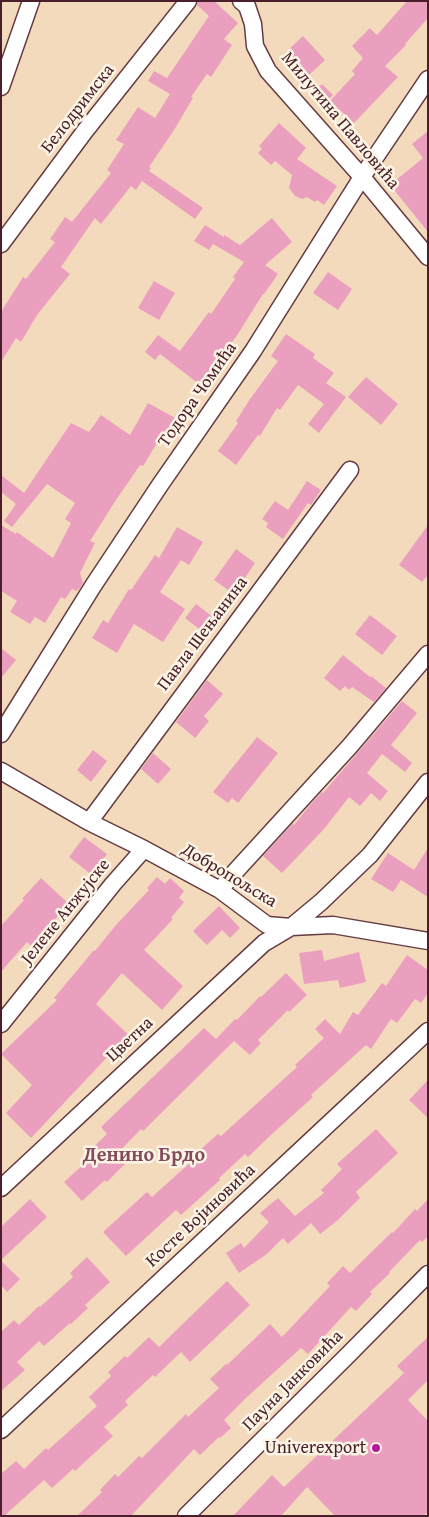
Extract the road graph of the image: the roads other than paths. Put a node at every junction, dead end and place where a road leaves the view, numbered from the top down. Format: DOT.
graph roads {
  1 [pos="31,1"];
  2 [pos="188,1"];
  3 [pos="241,1"];
  4 [pos="428,79"];
  5 [pos="1,87"];
  6 [pos="362,177"];
  7 [pos="1,244"];
  8 [pos="428,257"];
  9 [pos="350,470"];
  10 [pos="428,654"];
  11 [pos="1,734"];
  12 [pos="1,770"];
  13 [pos="428,782"];
  14 [pos="89,822"];
  15 [pos="144,850"];
  16 [pos="220,890"];
  17 [pos="291,927"];
  18 [pos="428,941"];
  19 [pos="1,1024"];
  20 [pos="428,1031"];
  21 [pos="1,1188"];
  22 [pos="428,1274"];
  23 [pos="1,1430"];
  24 [pos="186,1516"];
  1 -- 5 [label="street"];
  2 -- 7 [label="street, Белодримска"];
  3 -- 6 [label="street, Милутина Павловића"];
  4 -- 6 [label="street, Тодора Чомића"];
  6 -- 8 [label="street, Милутина Павловића"];
  6 -- 11 [label="street, Тодора Чомића"];
  9 -- 14 [label="street, Павла Шењанина"];
  10 -- 16 [label="street"];
  12 -- 14 [label="street, Добропољска"];
  13 -- 17 [label="street, Цветна"];
  14 -- 15 [label="street, Добропољска"];
  15 -- 16 [label="street, Добропољска"];
  15 -- 19 [label="street, Јелене Анжујске"];
  16 -- 17 [label="street, Добропољска"];
  17 -- 18 [label="street, Добропољска"];
  17 -- 21 [label="street, Цветна"];
  20 -- 23 [label="street, Косте Војиновића"];
  22 -- 24 [label="street, Пауна Јанковића"];
}
